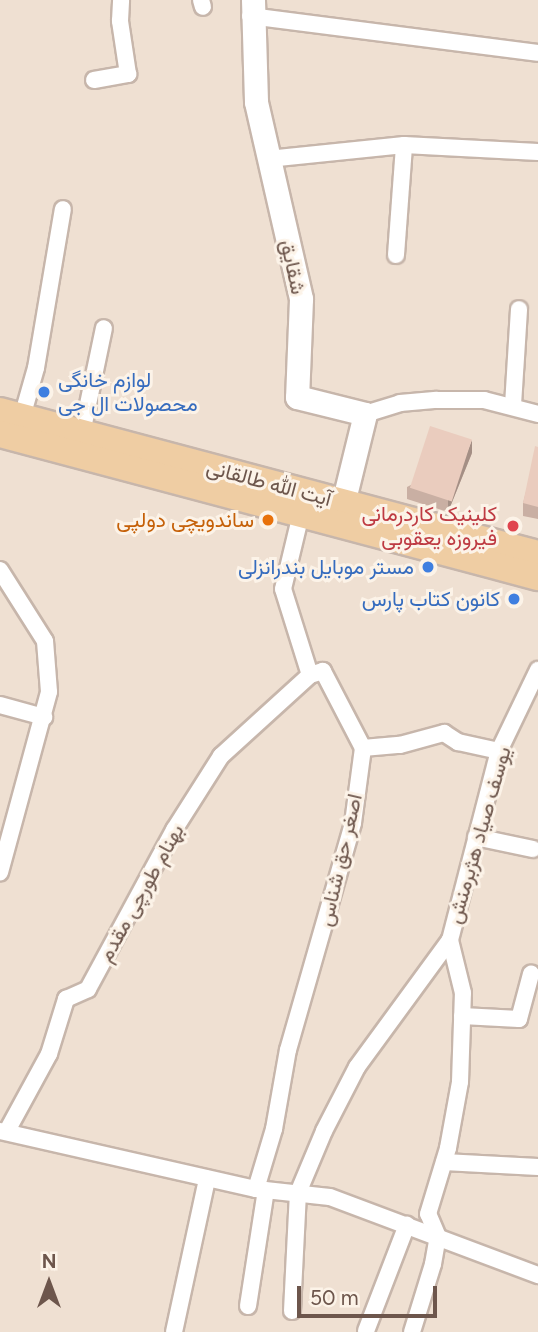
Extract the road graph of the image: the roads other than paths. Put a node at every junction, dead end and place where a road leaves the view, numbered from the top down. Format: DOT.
graph roads {
  1 [pos="121,0"];
  2 [pos="251,8"];
  3 [pos="538,53"];
  4 [pos="94,80"];
  5 [pos="404,145"];
  6 [pos="538,152"];
  7 [pos="268,159"];
  8 [pos="63,209"];
  9 [pos="396,255"];
  10 [pos="519,309"];
  11 [pos="104,328"];
  12 [pos="513,405"];
  13 [pos="11,414"];
  14 [pos="365,414"];
  15 [pos="538,414"];
  16 [pos="82,433"];
  17 [pos="0,435"];
  18 [pos="304,504"];
  19 [pos="340,513"];
  20 [pos="538,554"];
  21 [pos="0,570"];
  22 [pos="538,578"];
  23 [pos="538,670"];
  24 [pos="310,675"];
  25 [pos="0,705"];
  26 [pos="44,717"];
  27 [pos="363,748"];
  28 [pos="499,751"];
  29 [pos="476,837"];
  30 [pos="533,849"];
  31 [pos="0,872"];
  32 [pos="450,940"];
  33 [pos="531,974"];
  34 [pos="462,1016"];
  35 [pos="4,1131"];
  36 [pos="443,1163"];
  37 [pos="538,1167"];
  38 [pos="207,1179"];
  39 [pos="261,1189"];
  40 [pos="299,1193"];
  41 [pos="407,1225"];
  42 [pos="438,1237"];
  43 [pos="538,1275"];
  44 [pos="248,1306"];
  45 [pos="292,1311"];
  46 [pos="366,1331"];
  47 [pos="174,1332"];
  48 [pos="412,1332"];
  1 -- 4 [label="street"];
  2 -- 3 [label="street"];
  2 -- 7 [label="street, شقایق"];
  5 -- 6 [label="street"];
  5 -- 7 [label="street"];
  5 -- 9 [label="street"];
  7 -- 14 [label="street, شقایق"];
  8 -- 13 [label="street"];
  10 -- 12 [label="street"];
  11 -- 16 [label="street"];
  12 -- 14 [label="street"];
  12 -- 15 [label="street"];
  13 -- 16 [label="main road, آیت الله طالقانی"];
  14 -- 19 [label="street"];
  16 -- 18 [label="main road, آیت الله طالقانی"];
  17 -- 18 [label="main road, آیت الله طالقانی"];
  18 -- 19 [label="main road, آیت الله طالقانی"];
  18 -- 24 [label="street"];
  19 -- 20 [label="main road, آیت الله طالقانی"];
  19 -- 22 [label="main road, آیت الله طالقانی"];
  21 -- 26 [label="street"];
  23 -- 28 [label="street, یوسف صیاد هژبرمنش"];
  24 -- 27 [label="street"];
  24 -- 35 [label="street, بهنام طورچی مقدم"];
  25 -- 26 [label="street"];
  26 -- 31 [label="street"];
  27 -- 28 [label="street"];
  27 -- 39 [label="street, اصغر حق شناس"];
  28 -- 29 [label="street, یوسف صیاد هژبرمنش"];
  29 -- 30 [label="street"];
  29 -- 32 [label="street, یوسف صیاد هژبرمنش"];
  32 -- 34 [label="street, یوسف صیاد هژبرمنش"];
  32 -- 40 [label="street"];
  33 -- 34 [label="street"];
  34 -- 36 [label="street, یوسف صیاد هژبرمنش"];
  35 -- 38 [label="street"];
  36 -- 37 [label="street"];
  36 -- 42 [label="street, یوسف صیاد هژبرمنش"];
  38 -- 39 [label="street"];
  38 -- 47 [label="street"];
  39 -- 40 [label="street"];
  39 -- 44 [label="street, اصغر حق شناس"];
  40 -- 41 [label="street"];
  40 -- 45 [label="street"];
  41 -- 42 [label="street"];
  41 -- 46 [label="street"];
  42 -- 43 [label="street"];
  42 -- 48 [label="street, یوسف صیاد هژبرمنش"];
}
